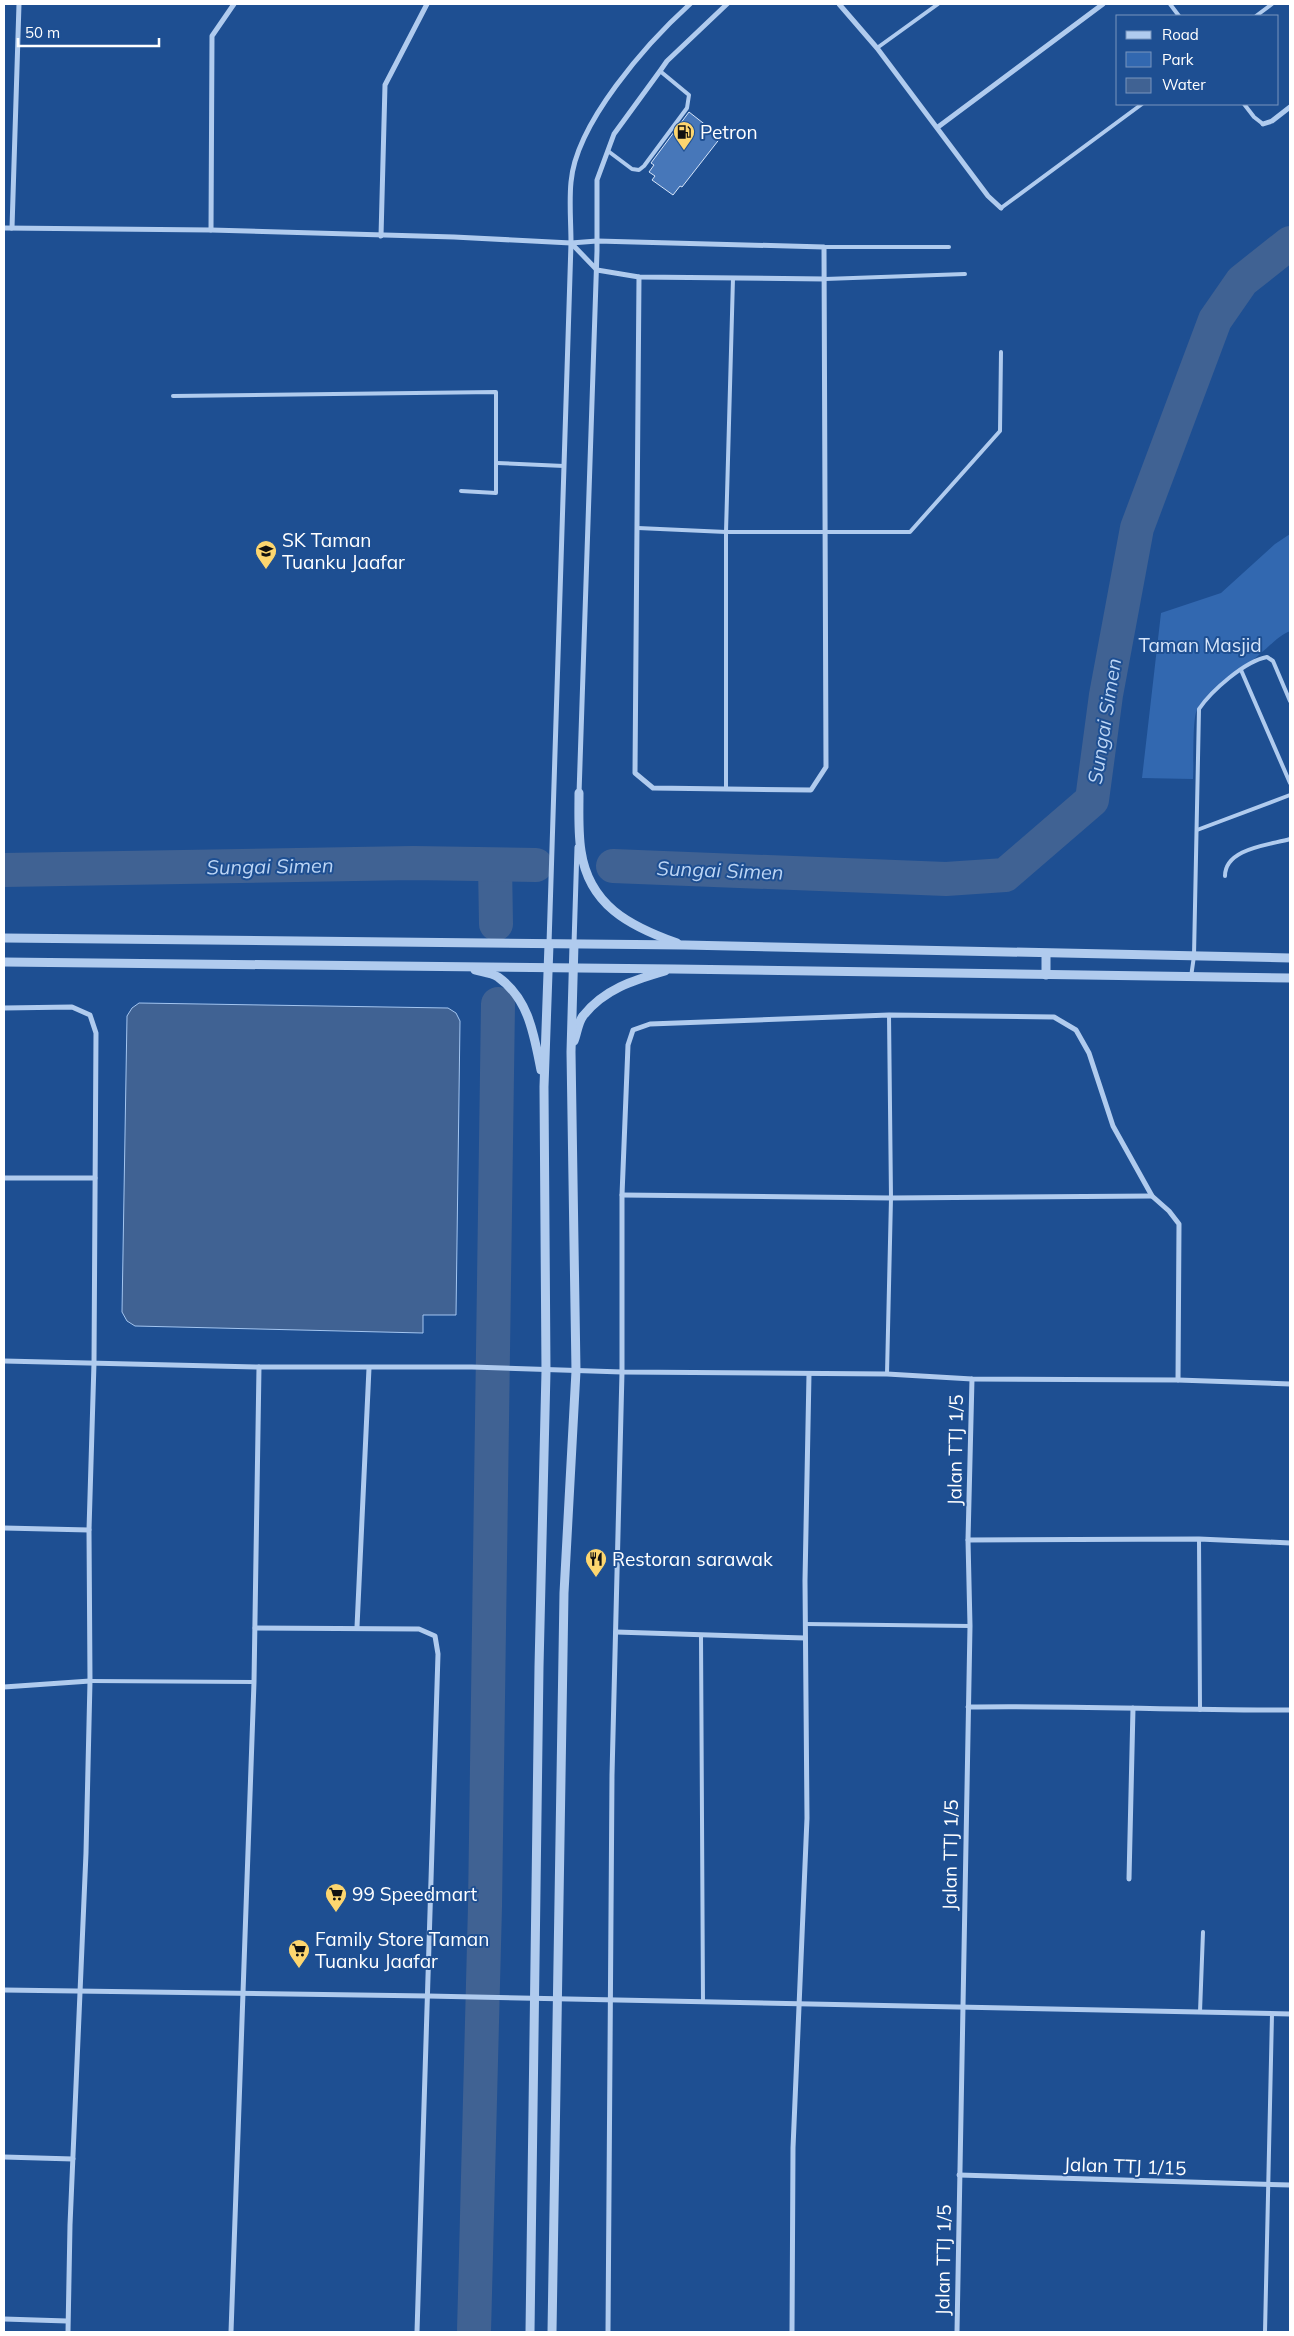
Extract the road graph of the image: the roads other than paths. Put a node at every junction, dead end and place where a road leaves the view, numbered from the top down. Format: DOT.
graph roads {
  1 [pos="19,4"];
  2 [pos="234,4"];
  3 [pos="427,4"];
  4 [pos="690,4"];
  5 [pos="726,4"];
  6 [pos="839,4"];
  7 [pos="938,4"];
  8 [pos="1103,4"];
  9 [pos="1170,4"];
  10 [pos="1272,4"];
  11 [pos="1178,15"];
  12 [pos="1257,15"];
  13 [pos="877,48"];
  14 [pos="660,71"];
  15 [pos="1141,105"];
  16 [pos="1245,105"];
  17 [pos="1290,107"];
  18 [pos="1263,124"];
  19 [pos="938,127"];
  20 [pos="608,151"];
  21 [pos="1001,208"];
  22 [pos="4,228"];
  23 [pos="12,228"];
  24 [pos="210,230"];
  25 [pos="381,236"];
  26 [pos="597,241"];
  27 [pos="571,243"];
  28 [pos="824,247"];
  29 [pos="949,247"];
  30 [pos="596,270"];
  31 [pos="965,274"];
  32 [pos="639,277"];
  33 [pos="733,278"];
  34 [pos="825,279"];
  35 [pos="1001,352"];
  36 [pos="173,396"];
  37 [pos="497,463"];
  38 [pos="564,466"];
  39 [pos="461,492"];
  40 [pos="638,528"];
  41 [pos="726,532"];
  42 [pos="826,532"];
  43 [pos="1241,670"];
  44 [pos="1290,701"];
  45 [pos="1290,783"];
  46 [pos="726,789"];
  47 [pos="579,793"];
  48 [pos="1290,795"];
  49 [pos="1198,830"];
  50 [pos="1290,839"];
  51 [pos="1225,876"];
  52 [pos="4,938"];
  53 [pos="549,944"];
  54 [pos="574,944"];
  55 [pos="685,945"];
  56 [pos="1046,954"];
  57 [pos="1194,956"];
  58 [pos="1290,958"];
  59 [pos="4,962"];
  60 [pos="462,967"];
  61 [pos="548,967"];
  62 [pos="573,968"];
  63 [pos="674,969"];
  64 [pos="1046,975"];
  65 [pos="1191,977"];
  66 [pos="1290,978"];
  67 [pos="4,1008"];
  68 [pos="889,1015"];
  69 [pos="570,1052"];
  70 [pos="544,1087"];
  71 [pos="4,1178"];
  72 [pos="94,1178"];
  73 [pos="622,1196"];
  74 [pos="1152,1196"];
  75 [pos="891,1198"];
  76 [pos="4,1361"];
  77 [pos="94,1363"];
  78 [pos="259,1367"];
  79 [pos="369,1368"];
  80 [pos="546,1371"];
  81 [pos="576,1371"];
  82 [pos="622,1372"];
  83 [pos="809,1374"];
  84 [pos="887,1374"];
  85 [pos="972,1379"];
  86 [pos="1178,1380"];
  87 [pos="1290,1384"];
  88 [pos="4,1528"];
  89 [pos="89,1530"];
  90 [pos="1199,1539"];
  91 [pos="968,1540"];
  92 [pos="1290,1543"];
  93 [pos="805,1624"];
  94 [pos="970,1626"];
  95 [pos="357,1627"];
  96 [pos="255,1628"];
  97 [pos="616,1632"];
  98 [pos="701,1636"];
  99 [pos="805,1638"];
  100 [pos="90,1681"];
  101 [pos="254,1682"];
  102 [pos="4,1687"];
  103 [pos="968,1707"];
  104 [pos="1133,1708"];
  105 [pos="1200,1710"];
  106 [pos="1290,1710"];
  107 [pos="1129,1879"];
  108 [pos="1203,1932"];
  109 [pos="4,1990"];
  110 [pos="79,1991"];
  111 [pos="243,1994"];
  112 [pos="428,1996"];
  113 [pos="534,1998"];
  114 [pos="557,1999"];
  115 [pos="609,2000"];
  116 [pos="703,2002"];
  117 [pos="798,2004"];
  118 [pos="961,2007"];
  119 [pos="1200,2012"];
  120 [pos="1272,2014"];
  121 [pos="1290,2014"];
  122 [pos="4,2157"];
  123 [pos="73,2159"];
  124 [pos="959,2175"];
  125 [pos="1267,2185"];
  126 [pos="1290,2185"];
  127 [pos="4,2319"];
  128 [pos="67,2321"];
  129 [pos="68,2332"];
  130 [pos="231,2332"];
  131 [pos="417,2332"];
  132 [pos="530,2332"];
  133 [pos="552,2332"];
  134 [pos="608,2332"];
  135 [pos="792,2332"];
  136 [pos="957,2332"];
  137 [pos="1265,2332"];
  1 -- 23 [label="street"];
  2 -- 24 [label="street"];
  3 -- 25 [label="street"];
  4 -- 27 [label="street"];
  5 -- 14 [label="street"];
  6 -- 13 [label="street"];
  7 -- 13 [label="lane"];
  8 -- 19 [label="street"];
  9 -- 11 [label="lane"];
  10 -- 12 [label="lane"];
  13 -- 19 [label="street"];
  14 -- 20 [label="street"];
  14 -- 20 [label="lane"];
  15 -- 21 [label="lane"];
  16 -- 18 [label="lane"];
  17 -- 18 [label="street"];
  19 -- 21 [label="street"];
  20 -- 26 [label="street"];
  22 -- 23 [label="street"];
  23 -- 24 [label="street"];
  24 -- 25 [label="street"];
  25 -- 27 [label="street"];
  26 -- 27 [label="street"];
  26 -- 28 [label="street"];
  26 -- 30 [label="street"];
  27 -- 30 [label="street"];
  27 -- 38 [label="street"];
  28 -- 29 [label="lane"];
  28 -- 34 [label="street"];
  30 -- 32 [label="street"];
  30 -- 47 [label="street"];
  31 -- 34 [label="lane"];
  32 -- 33 [label="street"];
  32 -- 40 [label="street"];
  33 -- 34 [label="street"];
  33 -- 41 [label="lane"];
  34 -- 42 [label="street"];
  35 -- 42 [label="lane"];
  36 -- 37 [label="lane"];
  37 -- 38 [label="lane"];
  37 -- 39 [label="lane"];
  38 -- 53 [label="street"];
  40 -- 41 [label="lane"];
  40 -- 46 [label="street"];
  41 -- 42 [label="lane"];
  41 -- 46 [label="lane"];
  42 -- 46 [label="street"];
  43 -- 44 [label="lane"];
  43 -- 45 [label="lane"];
  43 -- 49 [label="lane"];
  47 -- 54 [label="street"];
  47 -- 55 [label="street"];
  48 -- 49 [label="lane"];
  49 -- 57 [label="lane"];
  50 -- 51 [label="lane"];
  52 -- 53 [label="street"];
  53 -- 54 [label="street"];
  53 -- 61 [label="street"];
  54 -- 55 [label="street"];
  54 -- 62 [label="street"];
  55 -- 56 [label="street"];
  56 -- 57 [label="street"];
  56 -- 64 [label="street"];
  57 -- 58 [label="street"];
  57 -- 65 [label="lane"];
  59 -- 60 [label="street"];
  60 -- 61 [label="street"];
  60 -- 70 [label="street"];
  61 -- 62 [label="street"];
  61 -- 70 [label="street"];
  62 -- 63 [label="street"];
  62 -- 69 [label="street"];
  63 -- 64 [label="street"];
  63 -- 69 [label="street"];
  64 -- 65 [label="street"];
  65 -- 66 [label="street"];
  67 -- 72 [label="street"];
  68 -- 73 [label="street"];
  68 -- 74 [label="street"];
  68 -- 75 [label="lane"];
  69 -- 81 [label="street"];
  70 -- 80 [label="street"];
  71 -- 72 [label="street"];
  72 -- 77 [label="street"];
  73 -- 75 [label="street"];
  73 -- 82 [label="street"];
  74 -- 75 [label="street"];
  74 -- 86 [label="street"];
  75 -- 84 [label="lane"];
  76 -- 77 [label="street"];
  77 -- 78 [label="street"];
  77 -- 89 [label="street"];
  78 -- 79 [label="street"];
  78 -- 96 [label="street"];
  79 -- 80 [label="street"];
  79 -- 95 [label="street"];
  80 -- 81 [label="street"];
  80 -- 113 [label="street"];
  81 -- 82 [label="street"];
  81 -- 114 [label="street"];
  82 -- 83 [label="street"];
  82 -- 97 [label="street"];
  83 -- 84 [label="street"];
  83 -- 93 [label="street"];
  84 -- 85 [label="street"];
  85 -- 86 [label="street"];
  85 -- 91 [label="street, Jalan TTJ 1/5"];
  86 -- 87 [label="street"];
  88 -- 89 [label="street"];
  89 -- 100 [label="street"];
  90 -- 91 [label="street"];
  90 -- 92 [label="street"];
  90 -- 105 [label="lane"];
  91 -- 94 [label="street, Jalan TTJ 1/5"];
  93 -- 94 [label="lane"];
  93 -- 99 [label="street"];
  94 -- 103 [label="street, Jalan TTJ 1/5"];
  95 -- 96 [label="street"];
  95 -- 112 [label="street"];
  96 -- 101 [label="street"];
  97 -- 98 [label="street"];
  97 -- 115 [label="street"];
  98 -- 99 [label="street"];
  98 -- 116 [label="lane"];
  99 -- 117 [label="street"];
  100 -- 101 [label="lane"];
  100 -- 102 [label="street"];
  100 -- 110 [label="street"];
  101 -- 111 [label="street"];
  103 -- 104 [label="street"];
  103 -- 118 [label="street, Jalan TTJ 1/5"];
  104 -- 105 [label="street"];
  104 -- 107 [label="street"];
  105 -- 106 [label="street"];
  108 -- 119 [label="lane"];
  109 -- 110 [label="street"];
  110 -- 111 [label="street"];
  110 -- 123 [label="street"];
  111 -- 112 [label="street"];
  111 -- 130 [label="street"];
  112 -- 113 [label="street"];
  112 -- 131 [label="street"];
  113 -- 114 [label="street"];
  113 -- 132 [label="street"];
  114 -- 115 [label="street"];
  114 -- 133 [label="street"];
  115 -- 116 [label="street"];
  115 -- 134 [label="street"];
  116 -- 117 [label="street"];
  117 -- 118 [label="street"];
  117 -- 135 [label="street"];
  118 -- 119 [label="street"];
  118 -- 124 [label="street, Jalan TTJ 1/5"];
  119 -- 120 [label="street"];
  120 -- 121 [label="street"];
  120 -- 125 [label="lane"];
  122 -- 123 [label="street"];
  123 -- 128 [label="street"];
  124 -- 125 [label="street, Jalan TTJ 1/15"];
  124 -- 136 [label="street, Jalan TTJ 1/5"];
  125 -- 126 [label="street, Jalan TTJ 1/15"];
  125 -- 137 [label="lane"];
  127 -- 128 [label="street"];
  128 -- 129 [label="street"];
}
